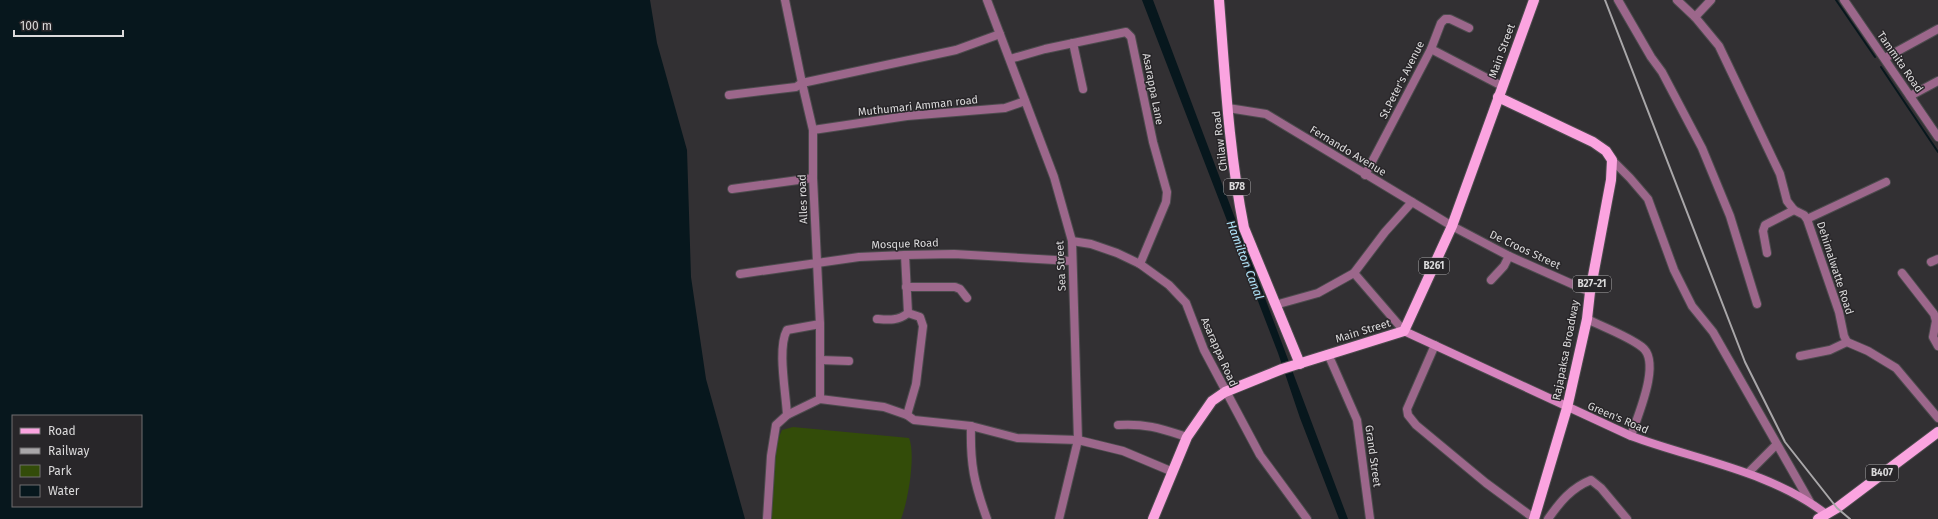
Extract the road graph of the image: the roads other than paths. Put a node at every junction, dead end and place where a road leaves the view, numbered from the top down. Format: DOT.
graph roads {
  1 [pos="785,0"];
  2 [pos="987,0"];
  3 [pos="1219,0"];
  4 [pos="1534,0"];
  5 [pos="1618,0"];
  6 [pos="1677,0"];
  7 [pos="1711,0"];
  8 [pos="1844,0"];
  9 [pos="1694,17"];
  10 [pos="1469,28"];
  11 [pos="1938,29"];
  12 [pos="1000,34"];
  13 [pos="1073,43"];
  14 [pos="1431,49"];
  15 [pos="1885,58"];
  16 [pos="1010,59"];
  17 [pos="1938,81"];
  18 [pos="802,83"];
  19 [pos="1502,86"];
  20 [pos="1083,89"];
  21 [pos="729,95"];
  22 [pos="1910,96"];
  23 [pos="1498,97"];
  24 [pos="1025,101"];
  25 [pos="1228,108"];
  26 [pos="813,130"];
  27 [pos="1938,137"];
  28 [pos="1612,160"];
  29 [pos="1365,174"];
  30 [pos="813,178"];
  31 [pos="1886,182"];
  32 [pos="732,189"];
  33 [pos="1412,202"];
  34 [pos="1794,210"];
  35 [pos="1807,219"];
  36 [pos="1452,226"];
  37 [pos="1072,241"];
  38 [pos="1767,253"];
  39 [pos="905,255"];
  40 [pos="1509,256"];
  41 [pos="1072,261"];
  42 [pos="817,264"];
  43 [pos="1140,264"];
  44 [pos="1902,272"];
  45 [pos="1354,273"];
  46 [pos="740,274"];
  47 [pos="1491,280"];
  48 [pos="906,287"];
  49 [pos="1590,292"];
  50 [pos="967,298"];
  51 [pos="1758,304"];
  52 [pos="1275,305"];
  53 [pos="908,313"];
  54 [pos="877,319"];
  55 [pos="1587,319"];
  56 [pos="820,324"];
  57 [pos="1404,331"];
  58 [pos="1847,342"];
  59 [pos="1435,345"];
  60 [pos="1938,346"];
  61 [pos="1328,354"];
  62 [pos="1800,356"];
  63 [pos="820,360"];
  64 [pos="850,360"];
  65 [pos="1300,364"];
  66 [pos="1225,392"];
  67 [pos="820,399"];
  68 [pos="1567,408"];
  69 [pos="787,415"];
  70 [pos="907,415"];
  71 [pos="1938,418"];
  72 [pos="1118,425"];
  73 [pos="971,426"];
  74 [pos="1938,432"];
  75 [pos="1631,436"];
  76 [pos="1188,437"];
  77 [pos="1078,440"];
  78 [pos="1776,445"];
  79 [pos="1173,472"];
  80 [pos="1748,473"];
  81 [pos="1810,502"];
  82 [pos="1825,517"];
  83 [pos="1536,518"];
  84 [pos="767,519"];
  85 [pos="987,519"];
  86 [pos="1059,519"];
  87 [pos="1153,519"];
  88 [pos="1307,519"];
  89 [pos="1370,519"];
  90 [pos="1548,519"];
  91 [pos="1627,519"];
  1 -- 18 [label="street, Alles road"];
  2 -- 12 [label="street, Sea Street"];
  3 -- 25 [label="main road, Chilaw Road / B78"];
  4 -- 19 [label="main road, Main Street / B261"];
  5 -- 51 [label="street"];
  6 -- 9 [label="street, Dehimalwatte Road"];
  7 -- 9 [label="street"];
  8 -- 15 [label="street, Tammita Road"];
  9 -- 34 [label="street, Dehimalwatte Road"];
  10 -- 14 [label="street, St.Peter's Avenue"];
  11 -- 15 [label="street"];
  12 -- 16 [label="street, Sea Street"];
  12 -- 18 [label="street"];
  13 -- 16 [label="street, Asarappa Lane"];
  13 -- 20 [label="street"];
  13 -- 43 [label="street, Asarappa Lane"];
  14 -- 19 [label="street"];
  14 -- 29 [label="street, St.Peter's Avenue"];
  15 -- 22 [label="street, Tammita Road"];
  16 -- 24 [label="street, Sea Street"];
  17 -- 22 [label="street"];
  18 -- 21 [label="street"];
  18 -- 26 [label="street, Alles road"];
  19 -- 23 [label="main road, Main Street / B261"];
  22 -- 27 [label="street, Tammita Road"];
  23 -- 28 [label="main road"];
  23 -- 36 [label="main road, Main Street / B261"];
  24 -- 26 [label="street, Muthumari Amman road"];
  24 -- 37 [label="street, Sea Street"];
  25 -- 29 [label="street, Fernando Avenue"];
  25 -- 52 [label="main road, Chilaw Road / B78"];
  26 -- 30 [label="street, Alles road"];
  28 -- 49 [label="main road, Rajapaksa Broadway / B27-21"];
  28 -- 78 [label="street"];
  29 -- 33 [label="street, Fernando Avenue"];
  30 -- 32 [label="street"];
  30 -- 42 [label="street, Alles road"];
  31 -- 35 [label="street"];
  33 -- 36 [label="street, Fernando Avenue"];
  33 -- 45 [label="street"];
  34 -- 35 [label="street, Dehimalwatte Road"];
  34 -- 38 [label="street"];
  35 -- 58 [label="street, Dehimalwatte Road"];
  36 -- 40 [label="street, De Croos Street"];
  36 -- 57 [label="main road, Main Street / B261"];
  37 -- 41 [label="street, Sea Street"];
  37 -- 43 [label="street, Asarappa Road"];
  39 -- 41 [label="street, Mosque Road"];
  39 -- 42 [label="street, Mosque Road"];
  39 -- 48 [label="street"];
  40 -- 47 [label="street"];
  40 -- 49 [label="street, De Croos Street"];
  41 -- 77 [label="street, Sea Street"];
  42 -- 46 [label="street, Mosque Road"];
  42 -- 56 [label="street, Alles road"];
  43 -- 66 [label="street, Asarappa Road"];
  44 -- 60 [label="street"];
  45 -- 52 [label="street"];
  45 -- 57 [label="street"];
  48 -- 50 [label="street"];
  48 -- 53 [label="street"];
  49 -- 55 [label="main road, Rajapaksa Broadway / B27-21"];
  52 -- 65 [label="main road, Chilaw Road / B78"];
  53 -- 54 [label="street"];
  53 -- 70 [label="street"];
  55 -- 68 [label="main road, Rajapaksa Broadway / B27-21"];
  55 -- 75 [label="street"];
  56 -- 63 [label="street, Alles road"];
  56 -- 69 [label="street"];
  57 -- 59 [label="main road, Green's Road"];
  57 -- 61 [label="main road, Main Street"];
  58 -- 62 [label="street"];
  58 -- 71 [label="street"];
  59 -- 68 [label="main road, Green's Road"];
  59 -- 83 [label="street"];
  61 -- 65 [label="main road, Main Street"];
  61 -- 89 [label="street, Grand Street"];
  63 -- 64 [label="street"];
  63 -- 67 [label="street, Alles road"];
  65 -- 66 [label="main road, Main Street"];
  66 -- 76 [label="main road, Main Street"];
  66 -- 88 [label="street, Asarappa Road"];
  67 -- 69 [label="street"];
  67 -- 70 [label="street"];
  68 -- 75 [label="main road, Green's Road"];
  68 -- 83 [label="main road, Rajapaksa Broadway / B27-21"];
  69 -- 84 [label="street"];
  70 -- 73 [label="street"];
  72 -- 76 [label="street"];
  73 -- 77 [label="street"];
  73 -- 85 [label="street"];
  74 -- 82 [label="main road, B407"];
  75 -- 80 [label="main road, Green's Road"];
  76 -- 79 [label="main road, Main Street"];
  77 -- 79 [label="street"];
  77 -- 86 [label="street, Sea Street"];
  78 -- 80 [label="street"];
  78 -- 81 [label="street"];
  79 -- 87 [label="main road, Main Street"];
  80 -- 81 [label="main road, Green's Road"];
  81 -- 82 [label="main road, Green's Road"];
  90 -- 91 [label="street"];
}
